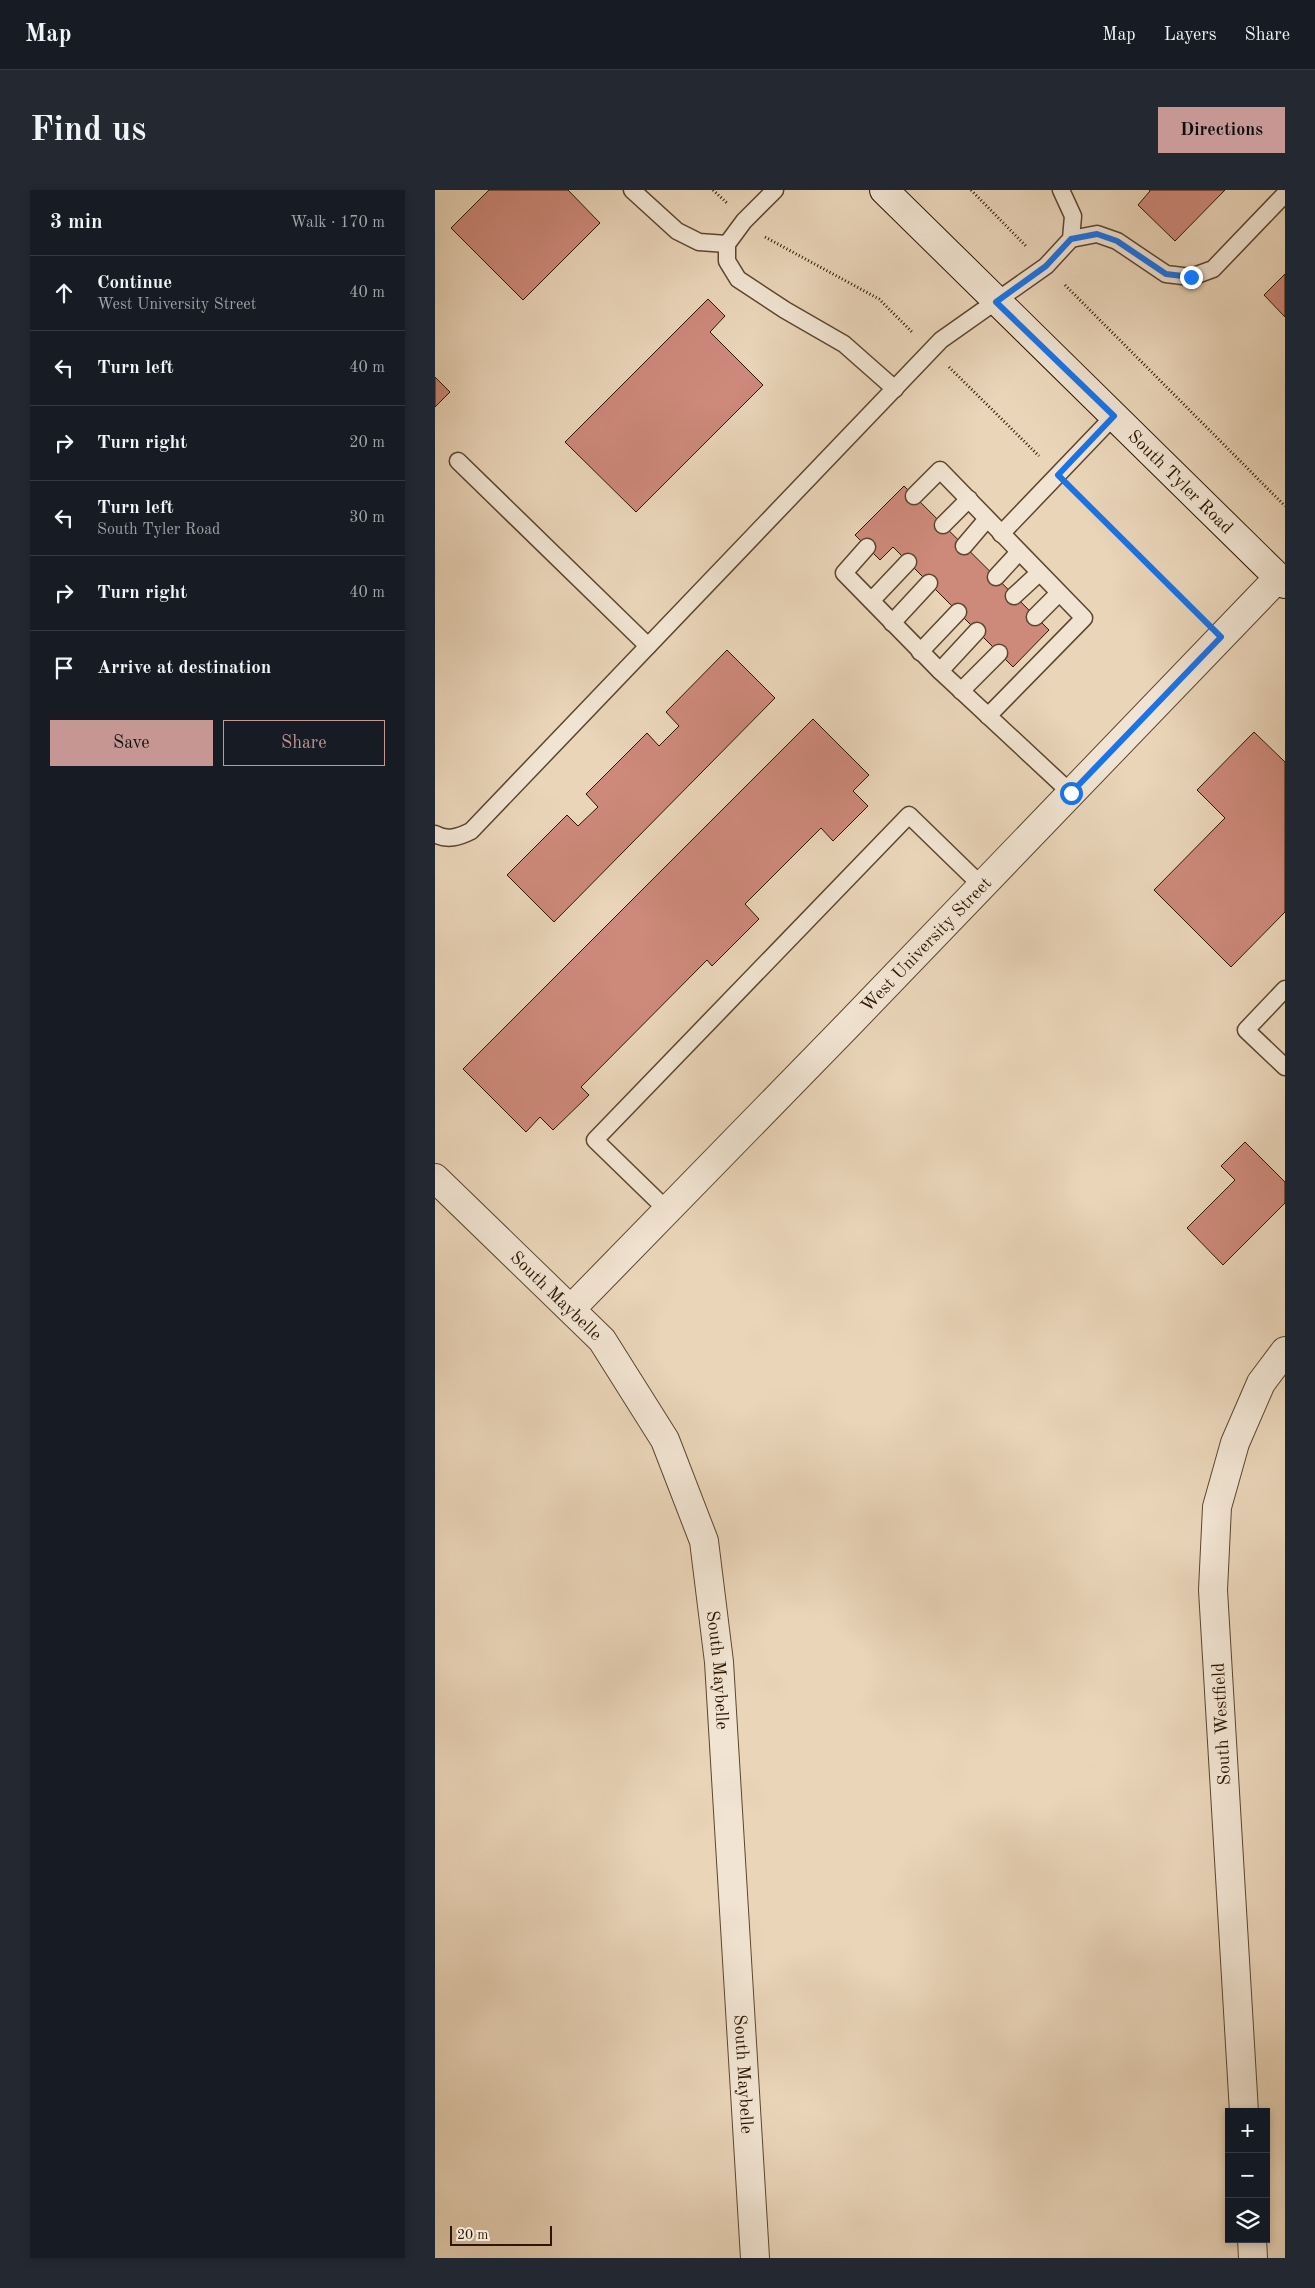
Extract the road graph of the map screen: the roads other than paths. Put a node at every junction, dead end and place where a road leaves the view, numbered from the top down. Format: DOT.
graph roads {
  1 [pos="632,190"];
  2 [pos="775,190"];
  3 [pos="883,190"];
  4 [pos="1061,190"];
  5 [pos="1285,194"];
  6 [pos="1071,239"];
  7 [pos="727,244"];
  8 [pos="996,302"];
  9 [pos="895,388"];
  10 [pos="1114,416"];
  11 [pos="457,461"];
  12 [pos="914,496"];
  13 [pos="969,499"];
  14 [pos="987,519"];
  15 [pos="943,525"];
  16 [pos="1001,534"];
  17 [pos="964,546"];
  18 [pos="867,547"];
  19 [pos="1019,552"];
  20 [pos="908,562"];
  21 [pos="1039,573"];
  22 [pos="996,577"];
  23 [pos="1282,580"];
  24 [pos="929,583"];
  25 [pos="1058,594"];
  26 [pos="1014,596"];
  27 [pos="872,600"];
  28 [pos="958,612"];
  29 [pos="1035,617"];
  30 [pos="893,623"];
  31 [pos="977,631"];
  32 [pos="648,646"];
  33 [pos="920,652"];
  34 [pos="999,653"];
  35 [pos="940,671"];
  36 [pos="961,691"];
  37 [pos="988,716"];
  38 [pos="1071,793"];
  39 [pos="435,834"];
  40 [pos="982,886"];
  41 [pos="1285,989"];
  42 [pos="1285,1067"];
  43 [pos="435,1178"];
  44 [pos="667,1210"];
  45 [pos="571,1309"];
  46 [pos="1285,1351"];
  47 [pos="1245,2108"];
  48 [pos="1252,2243"];
  49 [pos="755,2258"];
  50 [pos="1253,2258"];
  1 -- 7 [label="lane"];
  2 -- 7 [label="lane"];
  3 -- 8 [label="street, South Tyler Road"];
  4 -- 6 [label="lane"];
  5 -- 6 [label="lane"];
  6 -- 8 [label="lane"];
  7 -- 9 [label="lane"];
  8 -- 9 [label="lane"];
  8 -- 10 [label="street, South Tyler Road"];
  9 -- 32 [label="lane"];
  10 -- 16 [label="lane"];
  10 -- 23 [label="street, South Tyler Road"];
  11 -- 32 [label="lane"];
  12 -- 13 [label="lane"];
  13 -- 14 [label="lane"];
  13 -- 15 [label="lane"];
  14 -- 16 [label="lane"];
  14 -- 17 [label="lane"];
  16 -- 19 [label="lane"];
  18 -- 27 [label="lane"];
  19 -- 21 [label="lane"];
  19 -- 22 [label="lane"];
  20 -- 27 [label="lane"];
  21 -- 25 [label="lane"];
  21 -- 26 [label="lane"];
  23 -- 38 [label="street, West University Street"];
  24 -- 30 [label="lane"];
  25 -- 29 [label="lane"];
  25 -- 37 [label="lane"];
  27 -- 30 [label="lane"];
  28 -- 33 [label="lane"];
  30 -- 33 [label="lane"];
  31 -- 35 [label="lane"];
  32 -- 39 [label="lane"];
  33 -- 35 [label="lane"];
  34 -- 36 [label="lane"];
  35 -- 36 [label="lane"];
  36 -- 37 [label="lane"];
  37 -- 38 [label="lane"];
  38 -- 40 [label="street, West University Street"];
  40 -- 44 [label="street, West University Street"];
  40 -- 44 [label="lane"];
  41 -- 42 [label="lane"];
  43 -- 45 [label="street, South Maybelle"];
  44 -- 45 [label="street, West University Street"];
  45 -- 49 [label="street, South Maybelle"];
  46 -- 47 [label="street, South Westfield"];
  48 -- 50 [label="street"];
}
